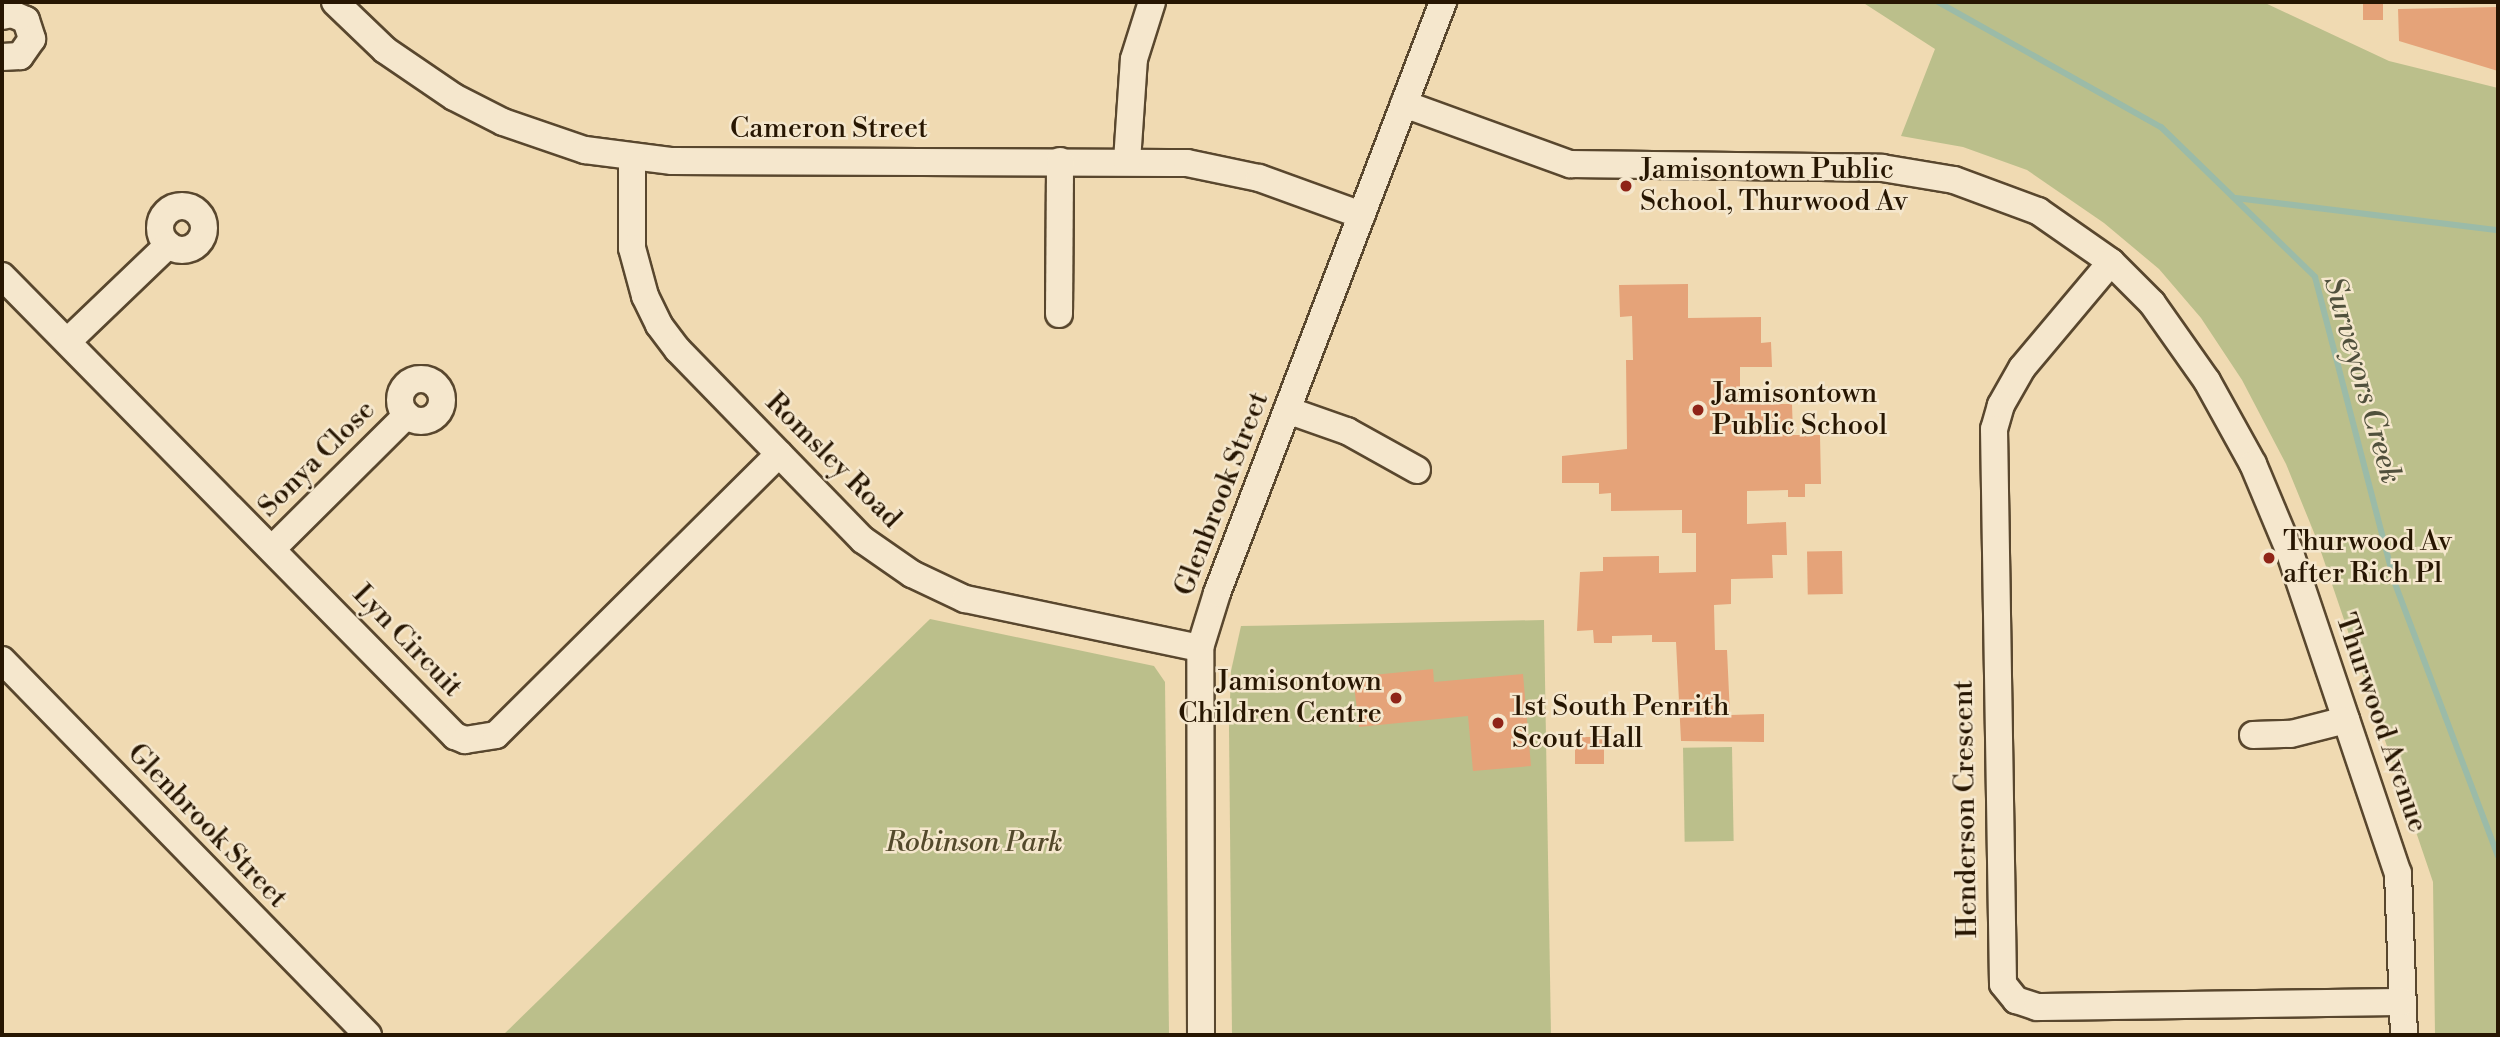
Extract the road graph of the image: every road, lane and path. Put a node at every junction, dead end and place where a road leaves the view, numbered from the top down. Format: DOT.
graph roads {
  1 [pos="1152,2"];
  2 [pos="1443,2"];
  3 [pos="338,3"];
  4 [pos="2,16"];
  5 [pos="2,57"];
  6 [pos="1404,104"];
  7 [pos="632,158"];
  8 [pos="1060,161"];
  9 [pos="1127,162"];
  10 [pos="1361,215"];
  11 [pos="167,245"];
  12 [pos="2111,262"];
  13 [pos="2,276"];
  14 [pos="1059,314"];
  15 [pos="68,341"];
  16 [pos="1287,410"];
  17 [pos="407,415"];
  18 [pos="779,454"];
  19 [pos="1417,470"];
  20 [pos="272,549"];
  21 [pos="1200,649"];
  22 [pos="2,660"];
  23 [pos="2346,720"];
  24 [pos="2253,735"];
  25 [pos="2403,1002"];
  26 [pos="354,1031"];
  27 [pos="1201,1035"];
  28 [pos="2404,1035"];
  1 -- 9 [label="street"];
  2 -- 6 [label="street, Glenbrook Street"];
  3 -- 7 [label="street, Cameron Street"];
  4 -- 5 [label="street"];
  6 -- 10 [label="street, Glenbrook Street"];
  6 -- 12 [label="street, Thurwood Avenue"];
  7 -- 8 [label="street, Cameron Street"];
  7 -- 18 [label="street, Romsley Road"];
  8 -- 9 [label="street, Cameron Street"];
  8 -- 14 [label="street"];
  9 -- 10 [label="street, Cameron Street"];
  10 -- 16 [label="street, Glenbrook Street"];
  11 -- 15 [label="street"];
  12 -- 23 [label="street, Thurwood Avenue"];
  12 -- 25 [label="street, Henderson Crescent"];
  13 -- 15 [label="street, Lyn Circuit"];
  15 -- 20 [label="street, Lyn Circuit"];
  16 -- 19 [label="street"];
  16 -- 21 [label="street, Glenbrook Street"];
  17 -- 20 [label="street, Sonya Close"];
  18 -- 20 [label="street, Lyn Circuit"];
  18 -- 21 [label="street, Romsley Road"];
  21 -- 27 [label="street, Glenbrook Street"];
  22 -- 26 [label="street, Glenbrook Street"];
  23 -- 24 [label="street"];
  23 -- 25 [label="street, Thurwood Avenue"];
  25 -- 28 [label="street, Thurwood Avenue"];
}
